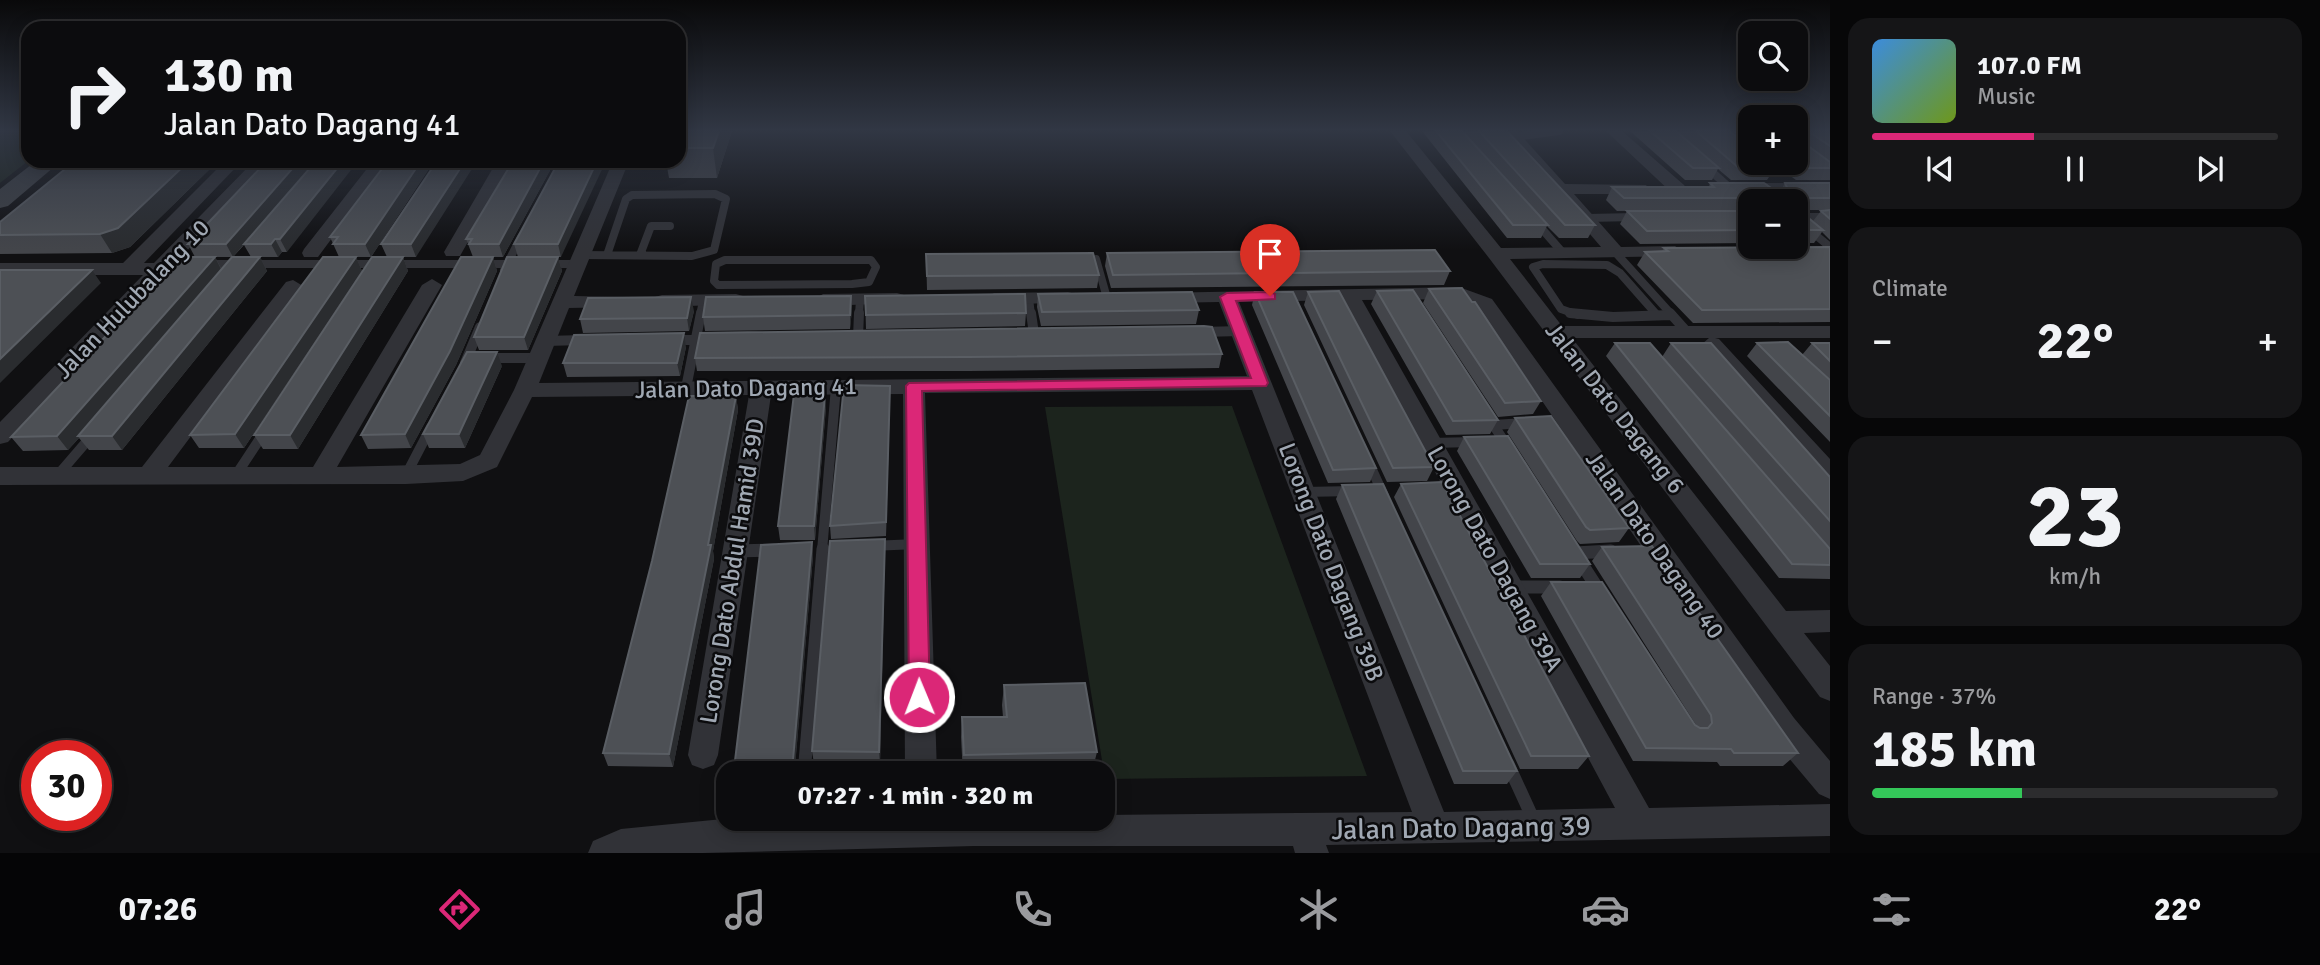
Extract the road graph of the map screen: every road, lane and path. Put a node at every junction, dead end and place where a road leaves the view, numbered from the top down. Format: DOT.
graph roads {
  1 [pos="38,171"];
  2 [pos="224,171"];
  3 [pos="255,171"];
  4 [pos="374,171"];
  5 [pos="499,171"];
  6 [pos="617,171"];
  7 [pos="1430,171"];
  8 [pos="1546,171"];
  9 [pos="1667,171"];
  10 [pos="1711,171"];
  11 [pos="1775,175"];
  12 [pos="1730,188"];
  13 [pos="1757,188"];
  14 [pos="1791,188"];
  15 [pos="1830,188"];
  16 [pos="1563,189"];
  17 [pos="1691,189"];
  18 [pos="0,201"];
  19 [pos="1527,213"];
  20 [pos="1641,217"];
  21 [pos="1830,217"];
  22 [pos="1587,218"];
  23 [pos="1808,218"];
  24 [pos="670,226"];
  25 [pos="1808,229"];
  26 [pos="525,230"];
  27 [pos="1830,249"];
  28 [pos="1808,251"];
  29 [pos="453,252"];
  30 [pos="1696,252"];
  31 [pos="311,253"];
  32 [pos="382,253"];
  33 [pos="1563,253"];
  34 [pos="1616,253"];
  35 [pos="248,254"];
  36 [pos="1496,254"];
  37 [pos="607,255"];
  38 [pos="640,256"];
  39 [pos="1096,259"];
  40 [pos="580,260"];
  41 [pos="189,264"];
  42 [pos="239,264"];
  43 [pos="374,264"];
  44 [pos="507,264"];
  45 [pos="167,266"];
  46 [pos="0,269"];
  47 [pos="128,269"];
  48 [pos="230,275"];
  49 [pos="367,275"];
  50 [pos="502,276"];
  51 [pos="293,285"];
  52 [pos="432,285"];
  53 [pos="865,294"];
  54 [pos="1350,296"];
  55 [pos="1147,297"];
  56 [pos="1227,297"];
  57 [pos="1029,298"];
  58 [pos="1113,298"];
  59 [pos="920,299"];
  60 [pos="975,299"];
  61 [pos="703,301"];
  62 [pos="562,302"];
  63 [pos="487,311"];
  64 [pos="1657,315"];
  65 [pos="1671,315"];
  66 [pos="1241,331"];
  67 [pos="1185,332"];
  68 [pos="1556,332"];
  69 [pos="1693,332"];
  70 [pos="1830,332"];
  71 [pos="1034,334"];
  72 [pos="1047,334"];
  73 [pos="1020,335"];
  74 [pos="844,337"];
  75 [pos="858,337"];
  76 [pos="872,337"];
  77 [pos="600,340"];
  78 [pos="668,340"];
  79 [pos="695,340"];
  80 [pos="723,340"];
  81 [pos="542,349"];
  82 [pos="1261,383"];
  83 [pos="914,386"];
  84 [pos="761,387"];
  85 [pos="836,387"];
  86 [pos="686,388"];
  87 [pos="525,390"];
  88 [pos="1479,403"];
  89 [pos="438,415"];
  90 [pos="272,420"];
  91 [pos="1554,421"];
  92 [pos="103,423"];
  93 [pos="1493,425"];
  94 [pos="0,436"];
  95 [pos="1504,442"];
  96 [pos="1431,443"];
  97 [pos="1511,453"];
  98 [pos="1365,454"];
  99 [pos="1830,474"];
  100 [pos="236,475"];
  101 [pos="320,475"];
  102 [pos="406,475"];
  103 [pos="0,476"];
  104 [pos="57,476"];
  105 [pos="148,476"];
  106 [pos="1388,490"];
  107 [pos="1304,492"];
  108 [pos="1387,503"];
  109 [pos="917,544"];
  110 [pos="832,547"];
  111 [pos="786,549"];
  112 [pos="735,551"];
  113 [pos="1623,551"];
  114 [pos="1510,587"];
  115 [pos="1830,621"];
  116 [pos="1779,622"];
  117 [pos="1830,688"];
  118 [pos="1502,751"];
  119 [pos="702,755"];
  120 [pos="806,761"];
  121 [pos="921,761"];
  122 [pos="1830,784"];
  123 [pos="1830,820"];
  124 [pos="1640,823"];
  125 [pos="1536,825"];
  126 [pos="1434,827"];
  127 [pos="755,831"];
  128 [pos="1058,831"];
  129 [pos="1308,842"];
  130 [pos="605,853"];
  1 -- 18 [label="street"];
  2 -- 47 [label="street, Jalan Hulubalang 10"];
  3 -- 45 [label="street, Jalan Hulubalang 10"];
  4 -- 31 [label="street"];
  5 -- 29 [label="street"];
  6 -- 40 [label="street"];
  7 -- 36 [label="street, Jalan Dato Dagang 6"];
  8 -- 16 [label="street"];
  9 -- 17 [label="street"];
  10 -- 12 [label="lane"];
  11 -- 14 [label="street"];
  12 -- 13 [label="street"];
  12 -- 17 [label="street"];
  13 -- 14 [label="street"];
  14 -- 15 [label="street"];
  16 -- 17 [label="street"];
  16 -- 22 [label="street"];
  19 -- 33 [label="lane"];
  20 -- 22 [label="lane"];
  21 -- 23 [label="lane"];
  22 -- 34 [label="street"];
  24 -- 38 [label="lane"];
  25 -- 27 [label="lane"];
  26 -- 44 [label="lane"];
  27 -- 28 [label="street"];
  30 -- 34 [label="street"];
  32 -- 43 [label="lane"];
  33 -- 34 [label="street"];
  33 -- 36 [label="street"];
  34 -- 65 [label="lane"];
  35 -- 42 [label="lane"];
  36 -- 68 [label="street, Jalan Dato Dagang 6"];
  37 -- 38 [label="lane"];
  37 -- 38 [label="lane"];
  37 -- 40 [label="lane"];
  39 -- 58 [label="lane"];
  40 -- 44 [label="lane"];
  40 -- 62 [label="street"];
  41 -- 42 [label="lane"];
  42 -- 43 [label="lane"];
  42 -- 48 [label="lane"];
  43 -- 44 [label="lane"];
  43 -- 49 [label="lane"];
  44 -- 50 [label="lane"];
  45 -- 47 [label="street"];
  45 -- 94 [label="street, Jalan Hulubalang 10"];
  46 -- 47 [label="street"];
  51 -- 105 [label="street"];
  52 -- 101 [label="street"];
  53 -- 53 [label="lane"];
  53 -- 59 [label="street"];
  53 -- 61 [label="street"];
  53 -- 75 [label="lane"];
  54 -- 56 [label="street"];
  54 -- 91 [label="street, Jalan Dato Dagang 40"];
  54 -- 96 [label="street, Lorong Dato Dagang 39A"];
  55 -- 56 [label="street"];
  56 -- 66 [label="street, Lorong Dato Dagang 39B"];
  57 -- 58 [label="street"];
  57 -- 60 [label="street"];
  57 -- 71 [label="lane"];
  61 -- 62 [label="street"];
  61 -- 79 [label="lane"];
  62 -- 81 [label="street"];
  63 -- 81 [label="lane"];
  64 -- 64 [label="lane"];
  64 -- 65 [label="lane"];
  65 -- 69 [label="lane"];
  66 -- 67 [label="lane"];
  66 -- 82 [label="street, Lorong Dato Dagang 39B"];
  68 -- 69 [label="street"];
  68 -- 116 [label="street, Jalan Dato Dagang 6"];
  69 -- 70 [label="street"];
  69 -- 99 [label="street"];
  71 -- 72 [label="lane"];
  71 -- 73 [label="lane"];
  74 -- 75 [label="lane"];
  75 -- 76 [label="lane"];
  77 -- 81 [label="lane"];
  78 -- 79 [label="lane"];
  79 -- 80 [label="lane"];
  79 -- 86 [label="lane"];
  81 -- 87 [label="street"];
  82 -- 83 [label="street, Jalan Dato Dagang 41"];
  82 -- 107 [label="street, Lorong Dato Dagang 39B"];
  83 -- 85 [label="street, Jalan Dato Dagang 41"];
  83 -- 109 [label="street"];
  84 -- 85 [label="street, Jalan Dato Dagang 41"];
  84 -- 86 [label="street, Jalan Dato Dagang 41"];
  84 -- 112 [label="street, Lorong Dato Abdul Hamid 39D"];
  85 -- 110 [label="lane"];
  86 -- 87 [label="street, Jalan Dato Dagang 41"];
  87 -- 102 [label="street"];
  88 -- 93 [label="lane"];
  89 -- 102 [label="lane"];
  90 -- 100 [label="lane"];
  91 -- 93 [label="lane"];
  91 -- 122 [label="street, Jalan Dato Dagang 40"];
  92 -- 104 [label="lane"];
  93 -- 95 [label="lane"];
  95 -- 96 [label="lane"];
  95 -- 97 [label="lane"];
  96 -- 114 [label="street, Lorong Dato Dagang 39A"];
  98 -- 106 [label="lane"];
  100 -- 101 [label="street"];
  100 -- 105 [label="street"];
  101 -- 102 [label="street"];
  103 -- 104 [label="street"];
  104 -- 105 [label="street"];
  106 -- 107 [label="lane"];
  106 -- 108 [label="lane"];
  107 -- 126 [label="street, Lorong Dato Dagang 39B"];
  109 -- 110 [label="lane"];
  109 -- 121 [label="street"];
  110 -- 120 [label="lane"];
  111 -- 112 [label="lane"];
  112 -- 119 [label="street, Lorong Dato Abdul Hamid 39D"];
  113 -- 114 [label="lane"];
  114 -- 124 [label="street, Lorong Dato Dagang 39A"];
  115 -- 116 [label="street"];
  116 -- 117 [label="street, Jalan Dato Dagang 6"];
  118 -- 125 [label="lane"];
  123 -- 124 [label="street, Jalan Dato Dagang 39"];
  124 -- 125 [label="street, Jalan Dato Dagang 39"];
  125 -- 126 [label="street, Jalan Dato Dagang 39"];
  126 -- 129 [label="street, Jalan Dato Dagang 39"];
  127 -- 130 [label="street, Jalan Dato Dagang 39"];
  128 -- 129 [label="street, Jalan Dato Dagang 39"];
}
